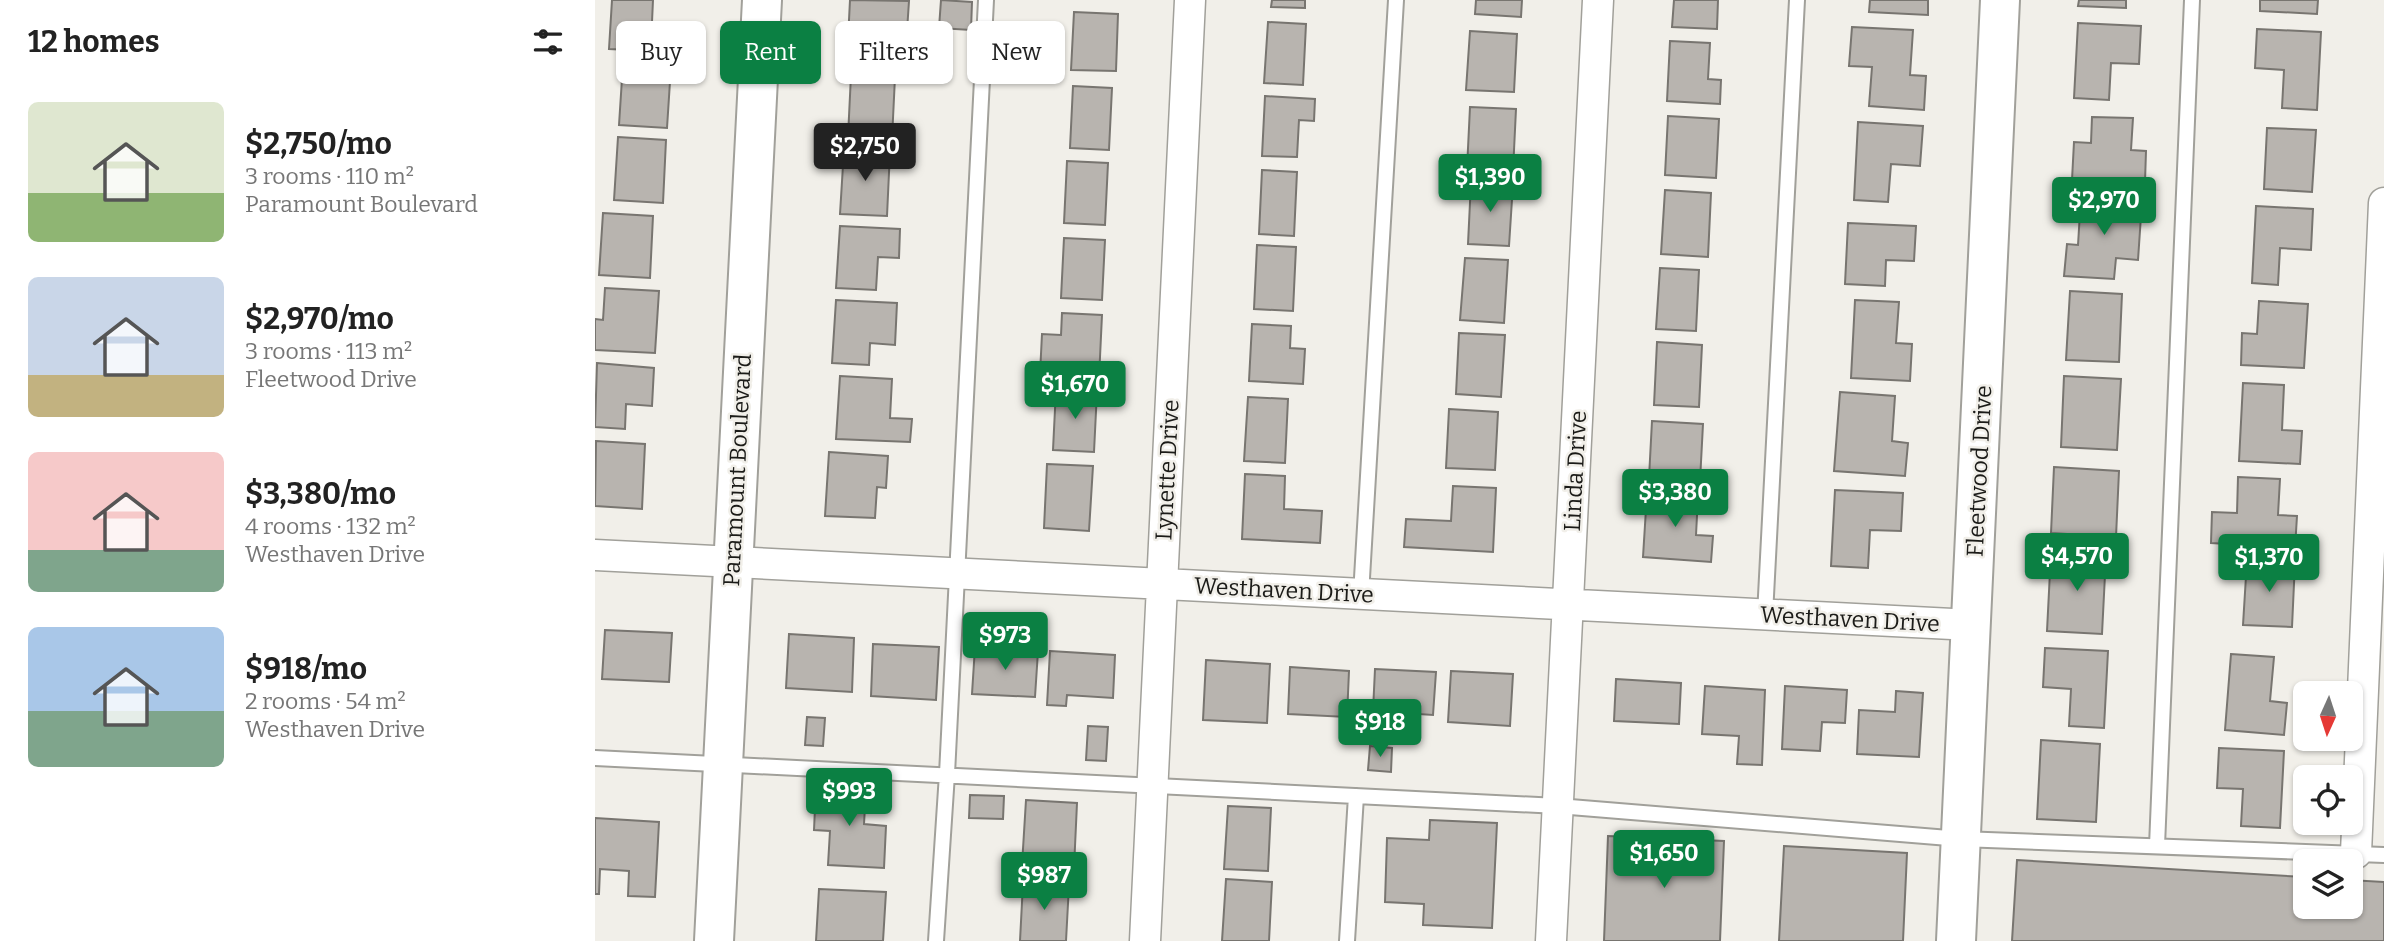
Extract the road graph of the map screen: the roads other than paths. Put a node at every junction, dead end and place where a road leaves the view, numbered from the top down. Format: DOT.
graph roads {
  1 [pos="762,0"];
  2 [pos="986,0"];
  3 [pos="1190,0"];
  4 [pos="1396,0"];
  5 [pos="1598,0"];
  6 [pos="1797,0"];
  7 [pos="2000,0"];
  8 [pos="2192,0"];
  9 [pos="2384,204"];
  10 [pos="595,555"];
  11 [pos="732,562"];
  12 [pos="956,573"];
  13 [pos="1162,583"];
  14 [pos="1361,595"];
  15 [pos="1568,606"];
  16 [pos="1765,615"];
  17 [pos="1972,625"];
  18 [pos="595,758"];
  19 [pos="722,764"];
  20 [pos="947,774"];
  21 [pos="1153,787"];
  22 [pos="1356,796"];
  23 [pos="1558,806"];
  24 [pos="1961,839"];
  25 [pos="2157,846"];
  26 [pos="2370,854"];
  27 [pos="714,941"];
  28 [pos="936,941"];
  29 [pos="1145,941"];
  30 [pos="1347,941"];
  31 [pos="1551,941"];
  32 [pos="1956,941"];
  1 -- 11 [label="main road, Paramount Boulevard"];
  2 -- 12 [label="lane"];
  3 -- 13 [label="street, Lynette Drive"];
  4 -- 14 [label="lane"];
  5 -- 15 [label="street, Linda Drive"];
  6 -- 16 [label="lane"];
  7 -- 17 [label="main road, Fleetwood Drive"];
  8 -- 25 [label="lane"];
  9 -- 26 [label="street"];
  10 -- 11 [label="street, Westhaven Drive"];
  11 -- 12 [label="street, Westhaven Drive"];
  11 -- 19 [label="main road, Paramount Boulevard"];
  12 -- 13 [label="street, Westhaven Drive"];
  12 -- 20 [label="lane"];
  13 -- 14 [label="street, Westhaven Drive"];
  13 -- 21 [label="street, Lynette Drive"];
  14 -- 15 [label="street, Westhaven Drive"];
  15 -- 16 [label="street, Westhaven Drive"];
  15 -- 23 [label="street, Linda Drive"];
  16 -- 17 [label="street, Westhaven Drive"];
  17 -- 24 [label="main road, Fleetwood Drive"];
  18 -- 19 [label="lane"];
  19 -- 20 [label="lane"];
  19 -- 27 [label="main road, Paramount Boulevard"];
  20 -- 21 [label="lane"];
  20 -- 28 [label="lane"];
  21 -- 22 [label="lane"];
  21 -- 29 [label="street, Lynette Drive"];
  22 -- 23 [label="lane"];
  22 -- 30 [label="lane"];
  23 -- 24 [label="lane"];
  23 -- 31 [label="street, Linda Drive"];
  24 -- 25 [label="lane"];
  24 -- 32 [label="main road, Fleetwood Drive"];
  25 -- 26 [label="lane"];
}
